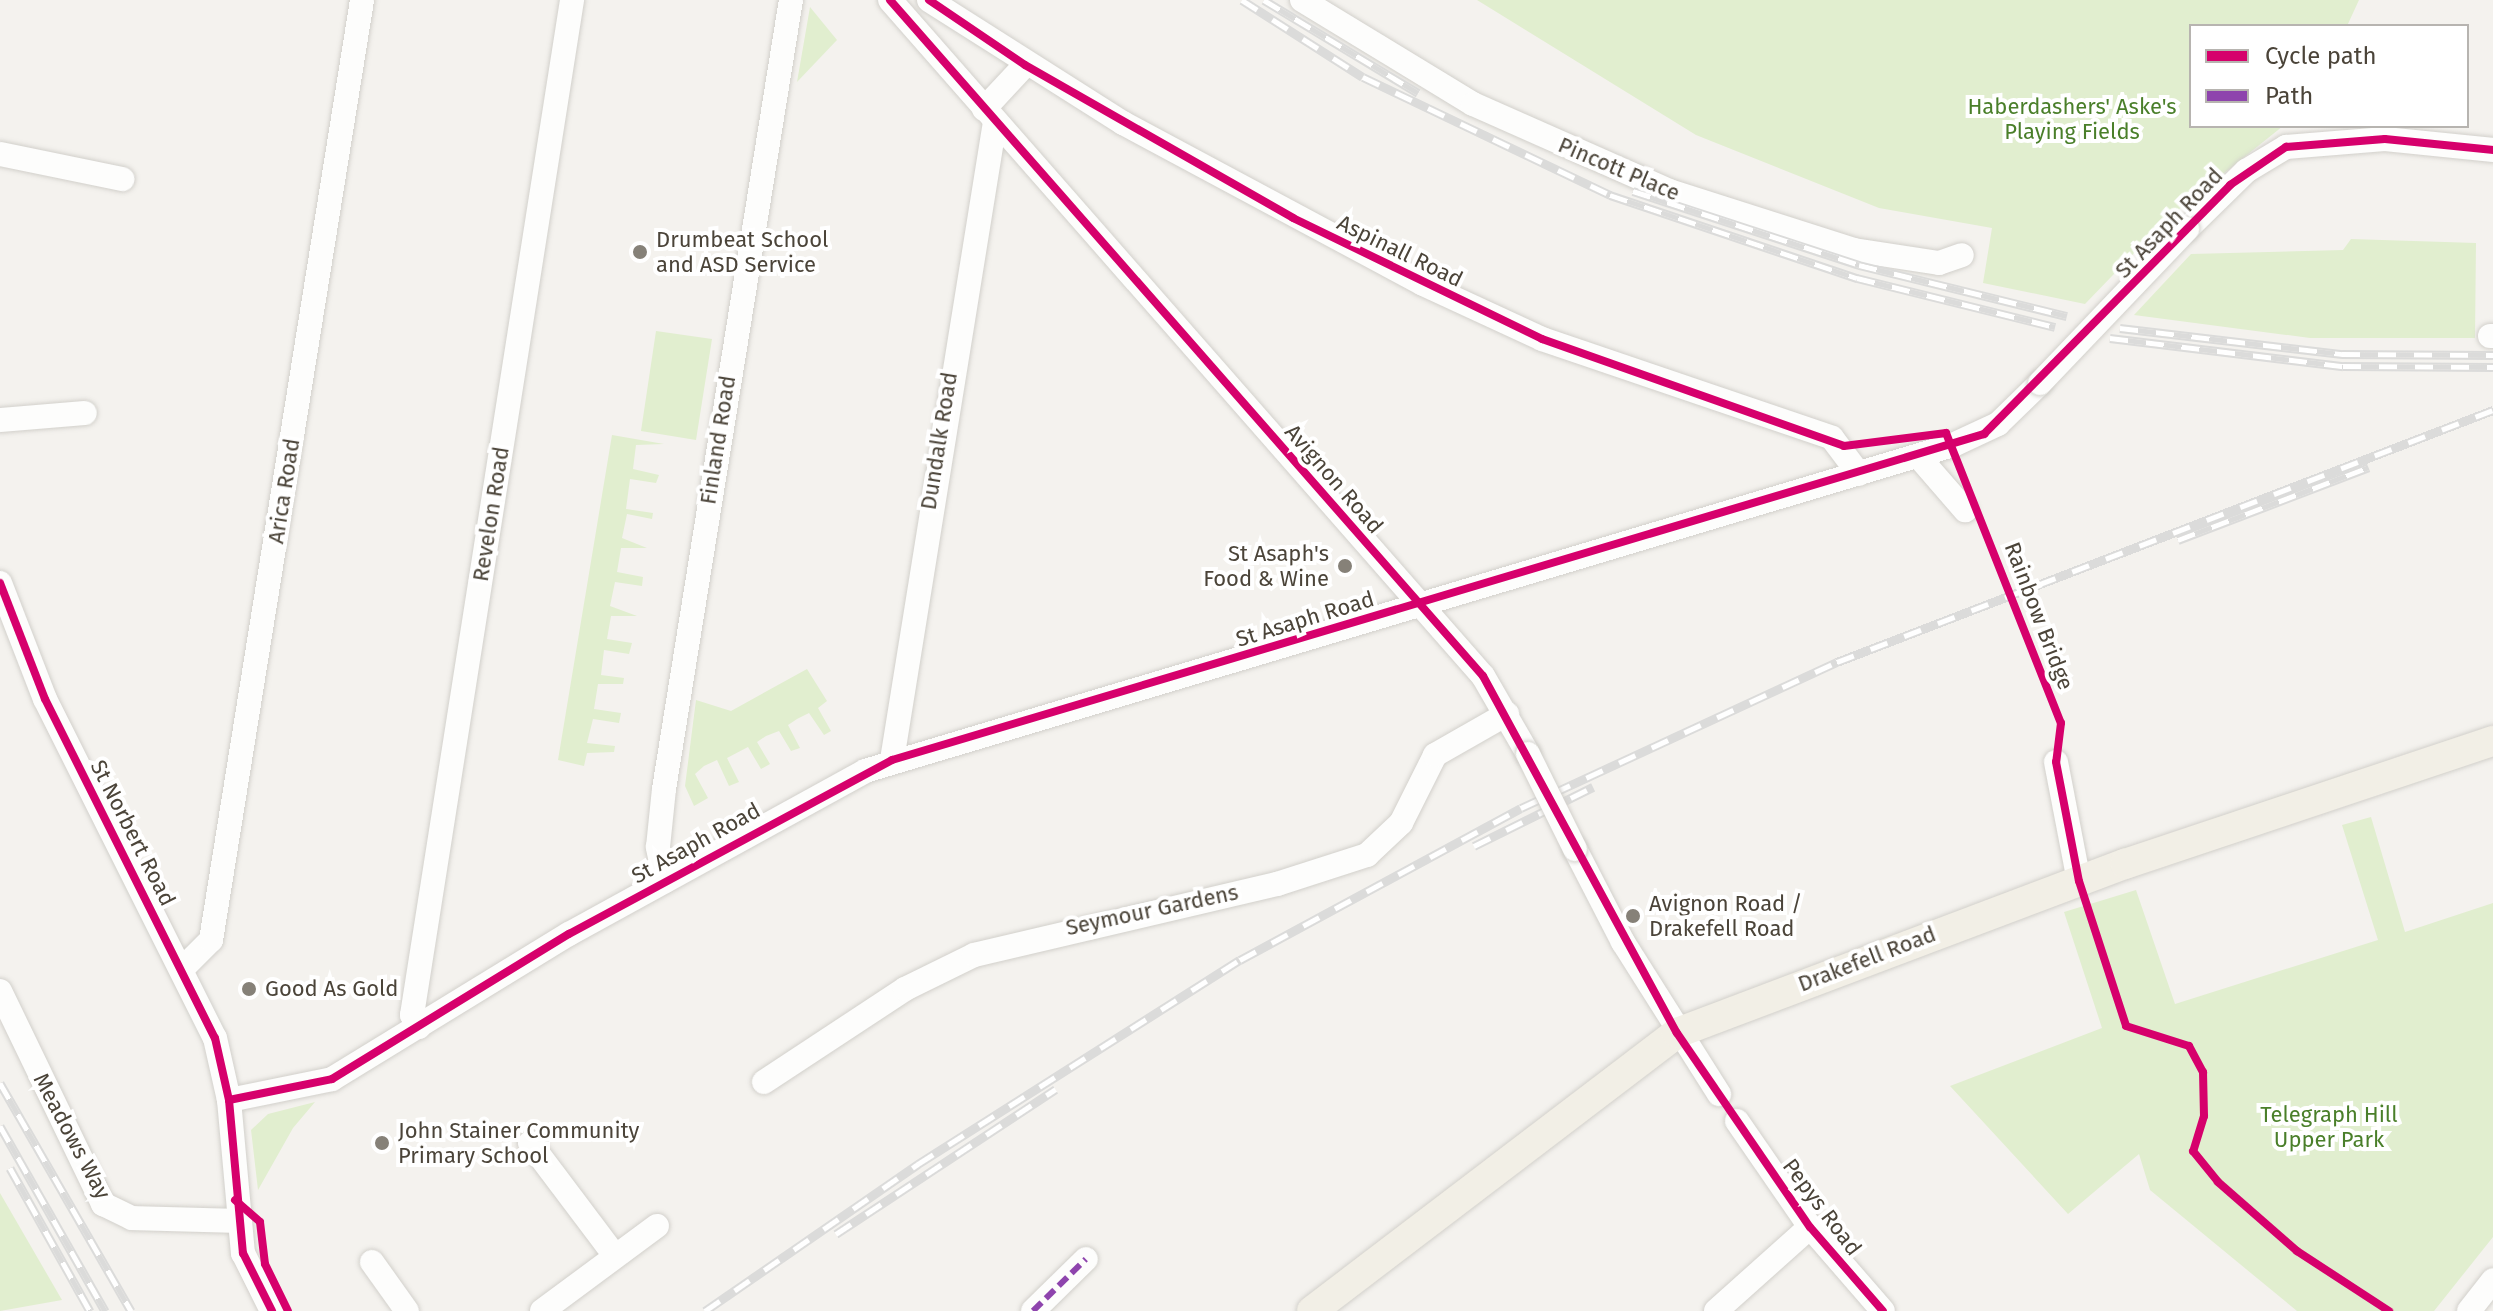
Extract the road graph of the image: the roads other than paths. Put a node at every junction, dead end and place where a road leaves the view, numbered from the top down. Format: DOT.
graph roads {
  1 [pos="362,0"];
  2 [pos="572,0"];
  3 [pos="791,0"];
  4 [pos="927,0"];
  5 [pos="1302,0"];
  6 [pos="898,9"];
  7 [pos="1025,65"];
  8 [pos="990,116"];
  9 [pos="2493,150"];
  10 [pos="0,154"];
  11 [pos="122,179"];
  12 [pos="1962,255"];
  13 [pos="85,413"];
  14 [pos="0,420"];
  15 [pos="1918,456"];
  16 [pos="1859,474"];
  17 [pos="1965,510"];
  18 [pos="0,583"];
  19 [pos="1418,603"];
  20 [pos="1507,714"];
  21 [pos="2493,741"];
  22 [pos="892,760"];
  23 [pos="2056,762"];
  24 [pos="665,881"];
  25 [pos="2079,881"];
  26 [pos="182,969"];
  27 [pos="0,991"];
  28 [pos="419,1027"];
  29 [pos="1677,1033"];
  30 [pos="764,1082"];
  31 [pos="1719,1094"];
  32 [pos="229,1100"];
  33 [pos="1737,1121"];
  34 [pos="530,1143"];
  35 [pos="238,1221"];
  36 [pos="657,1226"];
  37 [pos="1810,1227"];
  38 [pos="615,1256"];
  39 [pos="1086,1259"];
  40 [pos="372,1262"];
  41 [pos="2493,1280"];
  42 [pos="272,1311"];
  43 [pos="407,1311"];
  44 [pos="542,1311"];
  45 [pos="1033,1311"];
  46 [pos="1312,1311"];
  47 [pos="1716,1311"];
  48 [pos="1883,1311"];
  49 [pos="2469,1311"];
  1 -- 26 [label="street, Arica Road"];
  2 -- 28 [label="street, Revelon Road"];
  3 -- 24 [label="street, Finland Road"];
  4 -- 6 [label="street"];
  4 -- 7 [label="street, Aspinall Road"];
  5 -- 12 [label="street, Pincott Place"];
  6 -- 8 [label="street, Avignon Road"];
  7 -- 8 [label="street"];
  7 -- 16 [label="street, Aspinall Road"];
  8 -- 19 [label="street, Avignon Road"];
  8 -- 22 [label="street, Dundalk Road"];
  9 -- 15 [label="street, St Asaph Road, bridge"];
  10 -- 11 [label="street"];
  13 -- 14 [label="street"];
  15 -- 16 [label="street, St Asaph Road"];
  15 -- 17 [label="street"];
  16 -- 19 [label="street, St Asaph Road"];
  18 -- 26 [label="street, St Norbert Road"];
  19 -- 20 [label="street, Avignon Road"];
  19 -- 22 [label="street, St Asaph Road"];
  20 -- 29 [label="street, Avignon Road, bridge"];
  20 -- 30 [label="street, Seymour Gardens"];
  21 -- 25 [label="main road, Drakefell Road"];
  22 -- 24 [label="street, St Asaph Road"];
  23 -- 25 [label="street"];
  24 -- 28 [label="street, St Asaph Road"];
  25 -- 29 [label="main road, Drakefell Road"];
  26 -- 32 [label="street, St Norbert Road"];
  27 -- 35 [label="street, Meadows Way"];
  28 -- 32 [label="street, St Asaph Road"];
  29 -- 31 [label="street"];
  29 -- 46 [label="main road, Drakefell Road"];
  32 -- 35 [label="street, St Norbert Road"];
  33 -- 37 [label="street, Pepys Road"];
  34 -- 38 [label="street"];
  35 -- 42 [label="street, St Norbert Road"];
  36 -- 38 [label="street"];
  37 -- 47 [label="street"];
  37 -- 48 [label="street, Pepys Road"];
  38 -- 44 [label="street"];
  39 -- 45 [label="street"];
  40 -- 43 [label="street"];
  41 -- 49 [label="street"];
}
